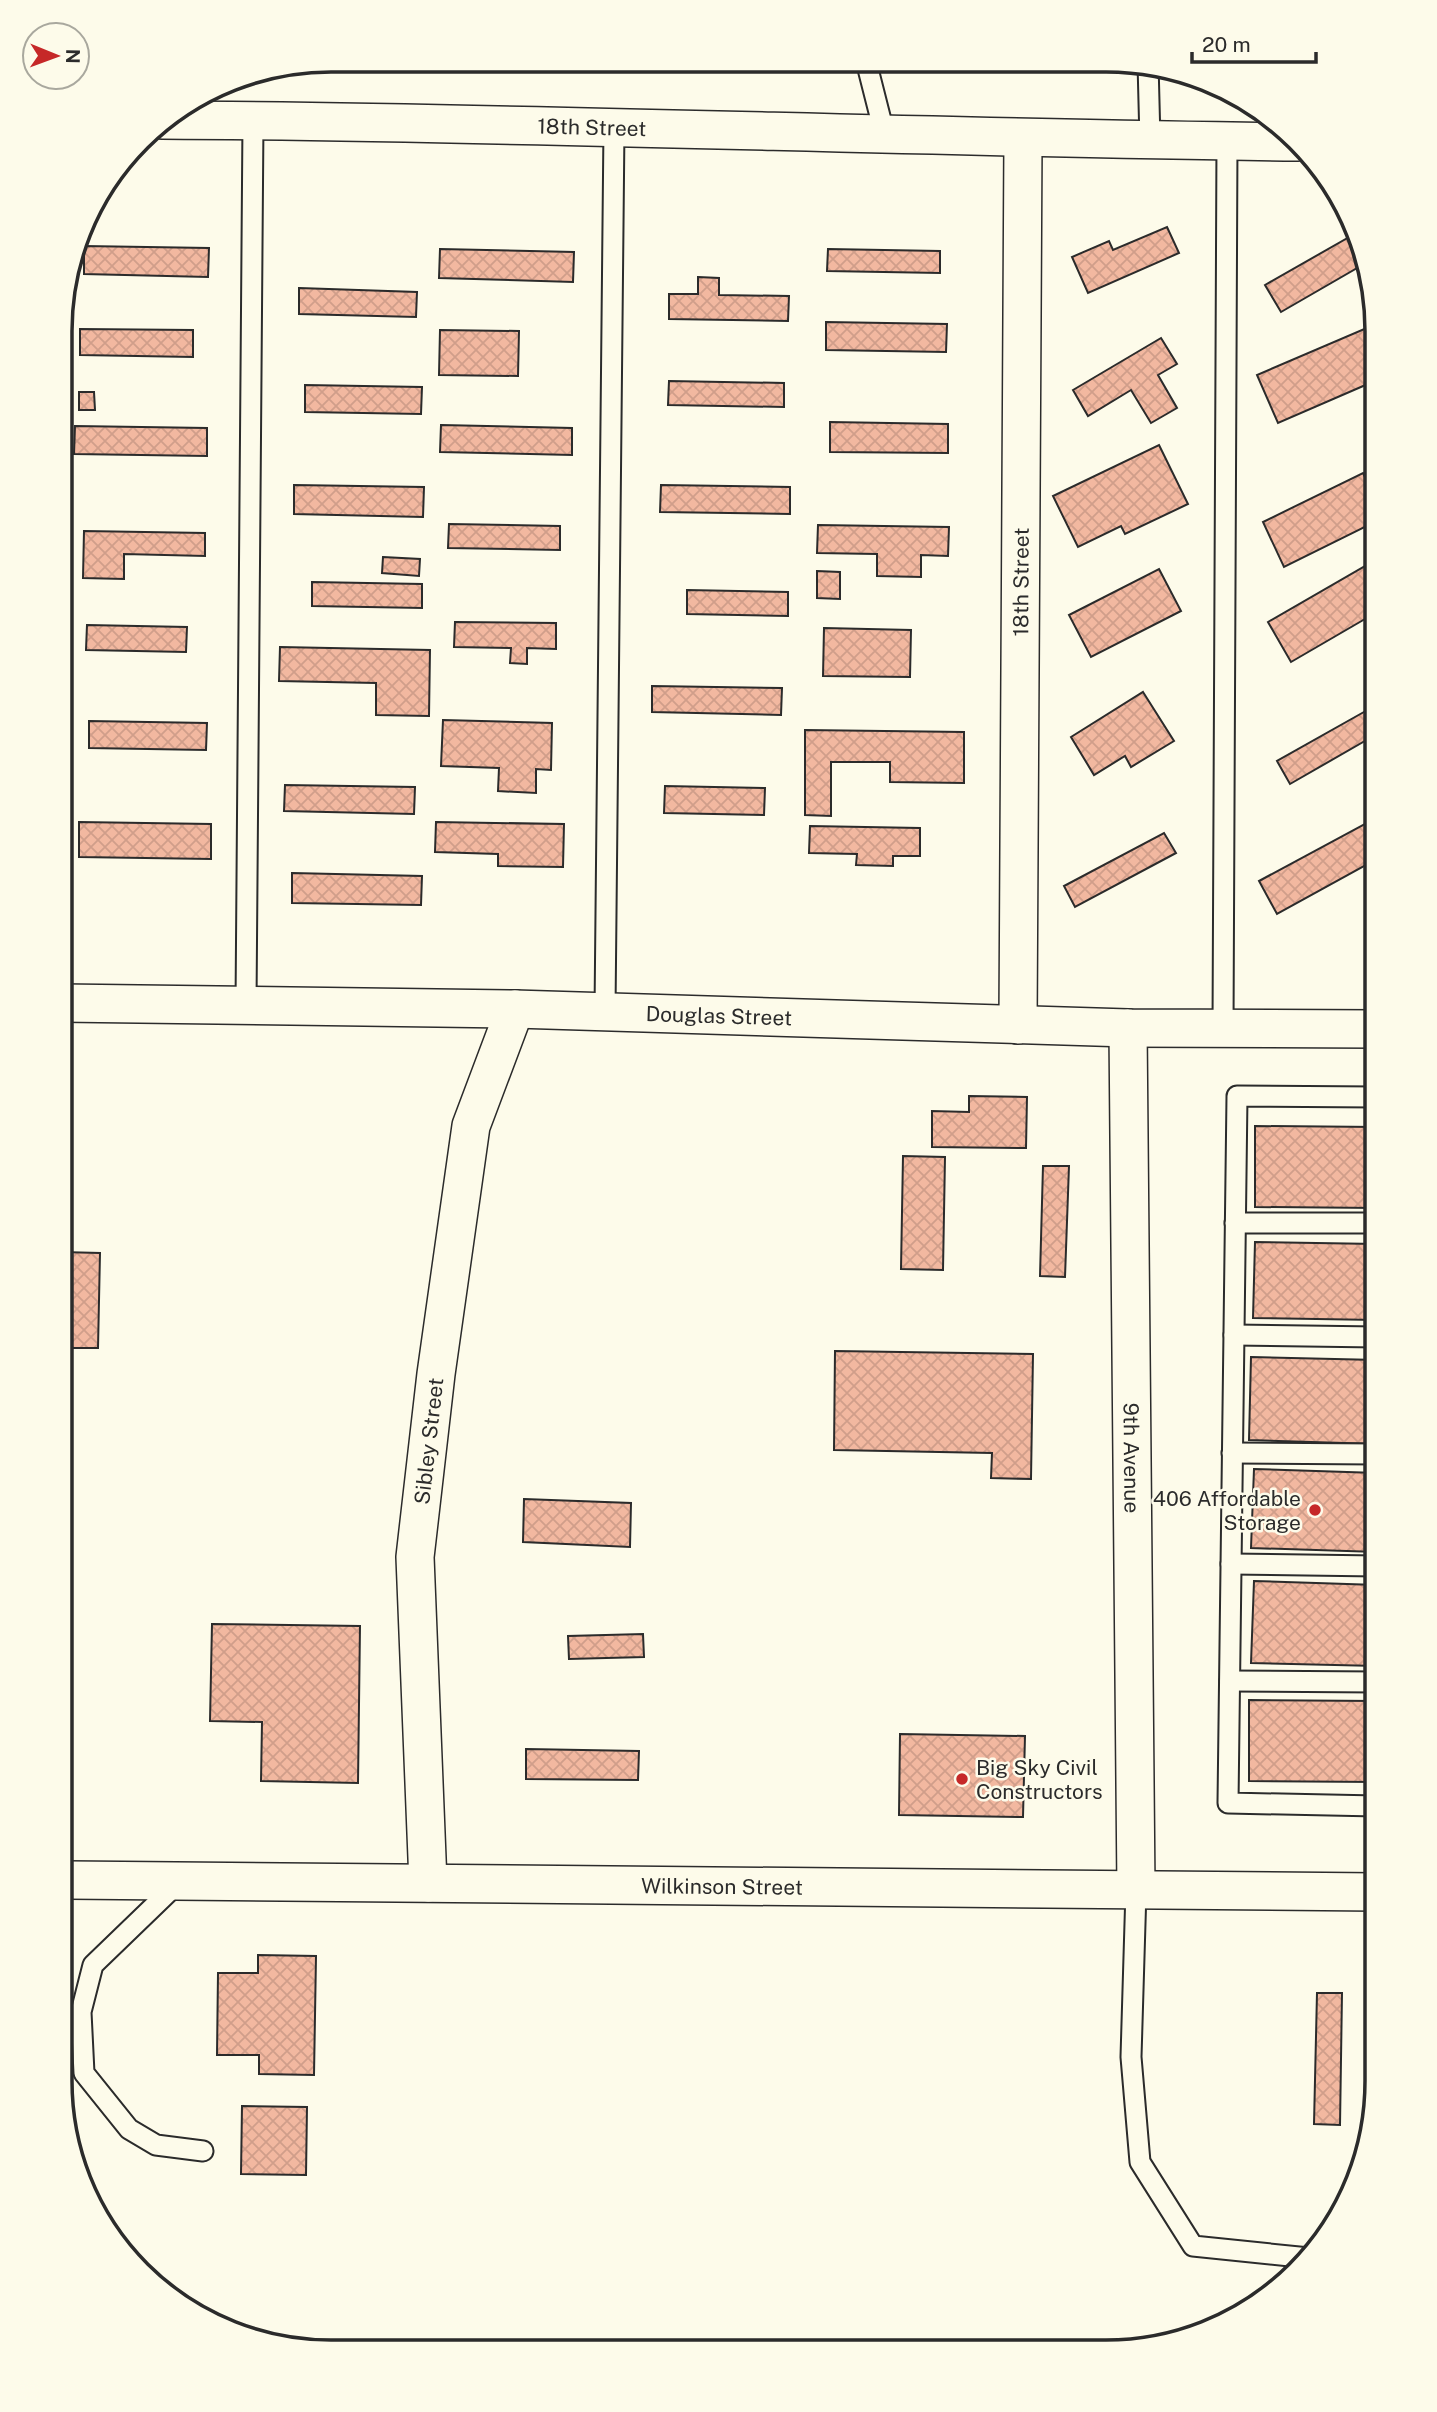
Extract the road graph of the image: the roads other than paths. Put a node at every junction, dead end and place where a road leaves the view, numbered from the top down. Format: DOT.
graph roads {
  1 [pos="869,72"];
  2 [pos="1148,75"];
  3 [pos="180,120"];
  4 [pos="253,121"];
  5 [pos="614,127"];
  6 [pos="884,132"];
  7 [pos="1023,139"];
  8 [pos="1150,141"];
  9 [pos="1227,141"];
  10 [pos="1283,142"];
  11 [pos="72,1003"];
  12 [pos="246,1005"];
  13 [pos="515,1009"];
  14 [pos="605,1011"];
  15 [pos="1018,1025"];
  16 [pos="1128,1028"];
  17 [pos="1223,1029"];
  18 [pos="1365,1029"];
  19 [pos="1365,1097"];
  20 [pos="1236,1223"];
  21 [pos="1365,1223"];
  22 [pos="1234,1335"];
  23 [pos="1365,1337"];
  24 [pos="1232,1453"];
  25 [pos="1365,1454"];
  26 [pos="1231,1564"];
  27 [pos="1365,1566"];
  28 [pos="1230,1681"];
  29 [pos="1365,1682"];
  30 [pos="1365,1806"];
  31 [pos="180,1881"];
  32 [pos="428,1883"];
  33 [pos="72,1885"];
  34 [pos="1136,1890"];
  35 [pos="1365,1892"];
  36 [pos="203,2151"];
  37 [pos="1296,2257"];
  1 -- 6 [label="lane"];
  2 -- 8 [label="lane"];
  3 -- 4 [label="street, 18th Street"];
  4 -- 5 [label="street, 18th Street"];
  4 -- 12 [label="lane"];
  5 -- 6 [label="street, 18th Street"];
  5 -- 14 [label="lane"];
  6 -- 7 [label="street, 18th Street"];
  7 -- 8 [label="street, 18th Street"];
  7 -- 15 [label="street, 18th Street"];
  8 -- 9 [label="street, 18th Street"];
  9 -- 10 [label="street, 18th Street"];
  9 -- 17 [label="lane"];
  11 -- 12 [label="street, Douglas Street"];
  12 -- 13 [label="street, Douglas Street"];
  13 -- 14 [label="street, Douglas Street"];
  13 -- 32 [label="street, Sibley Street"];
  14 -- 15 [label="street, Douglas Street"];
  15 -- 16 [label="street, Douglas Street"];
  16 -- 17 [label="street, Douglas Street"];
  16 -- 34 [label="street, 9th Avenue"];
  17 -- 18 [label="street, Douglas Street"];
  19 -- 20 [label="lane"];
  20 -- 21 [label="lane"];
  20 -- 22 [label="lane"];
  22 -- 23 [label="lane"];
  22 -- 24 [label="lane"];
  24 -- 25 [label="lane"];
  24 -- 26 [label="lane"];
  26 -- 27 [label="lane"];
  26 -- 28 [label="lane"];
  28 -- 29 [label="lane"];
  28 -- 30 [label="lane"];
  31 -- 32 [label="street, Wilkinson Street"];
  31 -- 33 [label="street, Wilkinson Street"];
  31 -- 36 [label="lane"];
  32 -- 34 [label="street, Wilkinson Street"];
  34 -- 35 [label="street, Wilkinson Street"];
  34 -- 37 [label="lane"];
}
